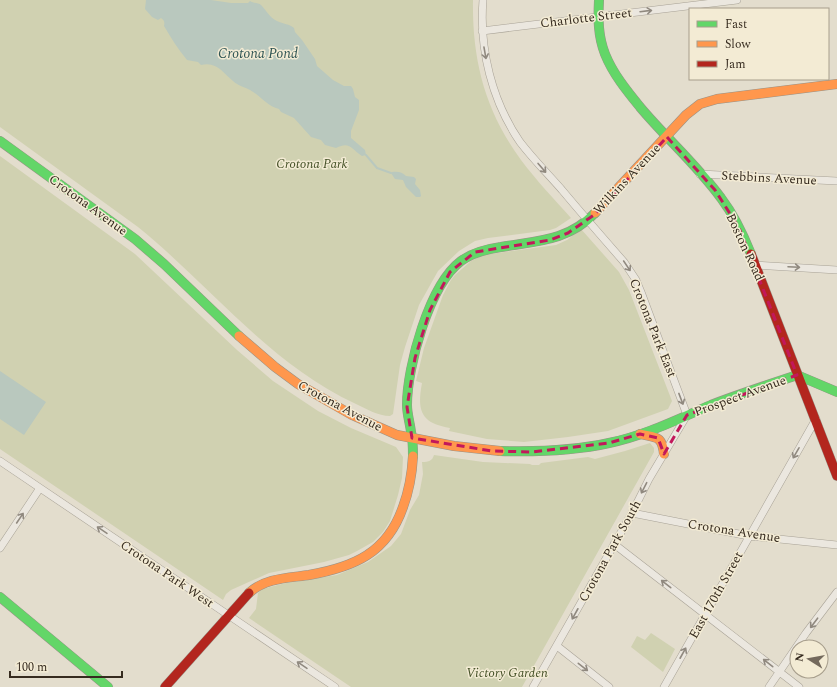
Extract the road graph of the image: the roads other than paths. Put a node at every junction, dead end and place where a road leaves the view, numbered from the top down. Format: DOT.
graph roads {
  1 [pos="482,0"];
  2 [pos="599,0"];
  3 [pos="736,0"];
  4 [pos="598,17"];
  5 [pos="482,31"];
  6 [pos="837,84"];
  7 [pos="666,136"];
  8 [pos="0,141"];
  9 [pos="700,174"];
  10 [pos="837,181"];
  11 [pos="588,220"];
  12 [pos="755,265"];
  13 [pos="837,270"];
  14 [pos="797,375"];
  15 [pos="837,392"];
  16 [pos="687,415"];
  17 [pos="816,419"];
  18 [pos="640,434"];
  19 [pos="412,438"];
  20 [pos="664,454"];
  21 [pos="0,461"];
  22 [pos="837,476"];
  23 [pos="40,488"];
  24 [pos="632,512"];
  25 [pos="750,536"];
  26 [pos="614,544"];
  27 [pos="837,545"];
  28 [pos="0,548"];
  29 [pos="837,592"];
  30 [pos="0,597"];
  31 [pos="705,614"];
  32 [pos="229,616"];
  33 [pos="557,646"];
  34 [pos="780,672"];
  35 [pos="108,687"];
  36 [pos="165,687"];
  37 [pos="335,687"];
  38 [pos="533,687"];
  39 [pos="609,687"];
  40 [pos="664,687"];
  41 [pos="769,687"];
  42 [pos="799,687"];
  1 -- 5 [label="street, Crotona Park East"];
  2 -- 4 [label="street, Boston Road"];
  4 -- 3 [label="street, Charlotte Street, one-way"];
  4 -- 5 [label="street, Charlotte Street"];
  4 -- 7 [label="street, Boston Road"];
  5 -- 11 [label="street, Crotona Park East, one-way"];
  6 -- 7 [label="street, Wilkins Avenue"];
  7 -- 9 [label="street, Boston Road"];
  7 -- 11 [label="street, Wilkins Avenue"];
  8 -- 19 [label="street, Crotona Avenue"];
  9 -- 10 [label="street, Stebbins Avenue"];
  9 -- 12 [label="street, Boston Road"];
  11 -- 16 [label="street, Crotona Park East, one-way"];
  11 -- 19 [label="street, Wilkins Avenue"];
  12 -- 13 [label="street, one-way"];
  12 -- 14 [label="street, Boston Road"];
  14 -- 15 [label="street, Prospect Avenue"];
  14 -- 16 [label="street, Prospect Avenue"];
  14 -- 17 [label="street, Boston Road"];
  16 -- 18 [label="street, Crotona Avenue"];
  16 -- 20 [label="street, Crotona Park South"];
  17 -- 22 [label="street, Boston Road"];
  17 -- 25 [label="street, East 170th Street, one-way"];
  18 -- 19 [label="street, Crotona Avenue"];
  18 -- 20 [label="street"];
  19 -- 32 [label="street, Wilkins Avenue"];
  20 -- 24 [label="street, Crotona Park South, one-way"];
  21 -- 23 [label="street, Crotona Park West"];
  28 -- 23 [label="street, one-way"];
  32 -- 23 [label="street, Crotona Park West, one-way"];
  24 -- 25 [label="street, Crotona Avenue"];
  24 -- 26 [label="street, Crotona Park South"];
  25 -- 27 [label="street, Crotona Avenue"];
  25 -- 31 [label="street, East 170th Street"];
  31 -- 26 [label="street, one-way"];
  26 -- 33 [label="street, Crotona Park South, one-way"];
  29 -- 34 [label="street, one-way"];
  30 -- 35 [label="street"];
  34 -- 31 [label="street, one-way"];
  40 -- 31 [label="street, East 170th Street, one-way"];
  32 -- 36 [label="street, Wilkins Avenue"];
  37 -- 32 [label="street, Crotona Park West, one-way"];
  33 -- 38 [label="street, Crotona Park South"];
  33 -- 39 [label="street, one-way"];
  34 -- 41 [label="street"];
  34 -- 42 [label="street"];
}
